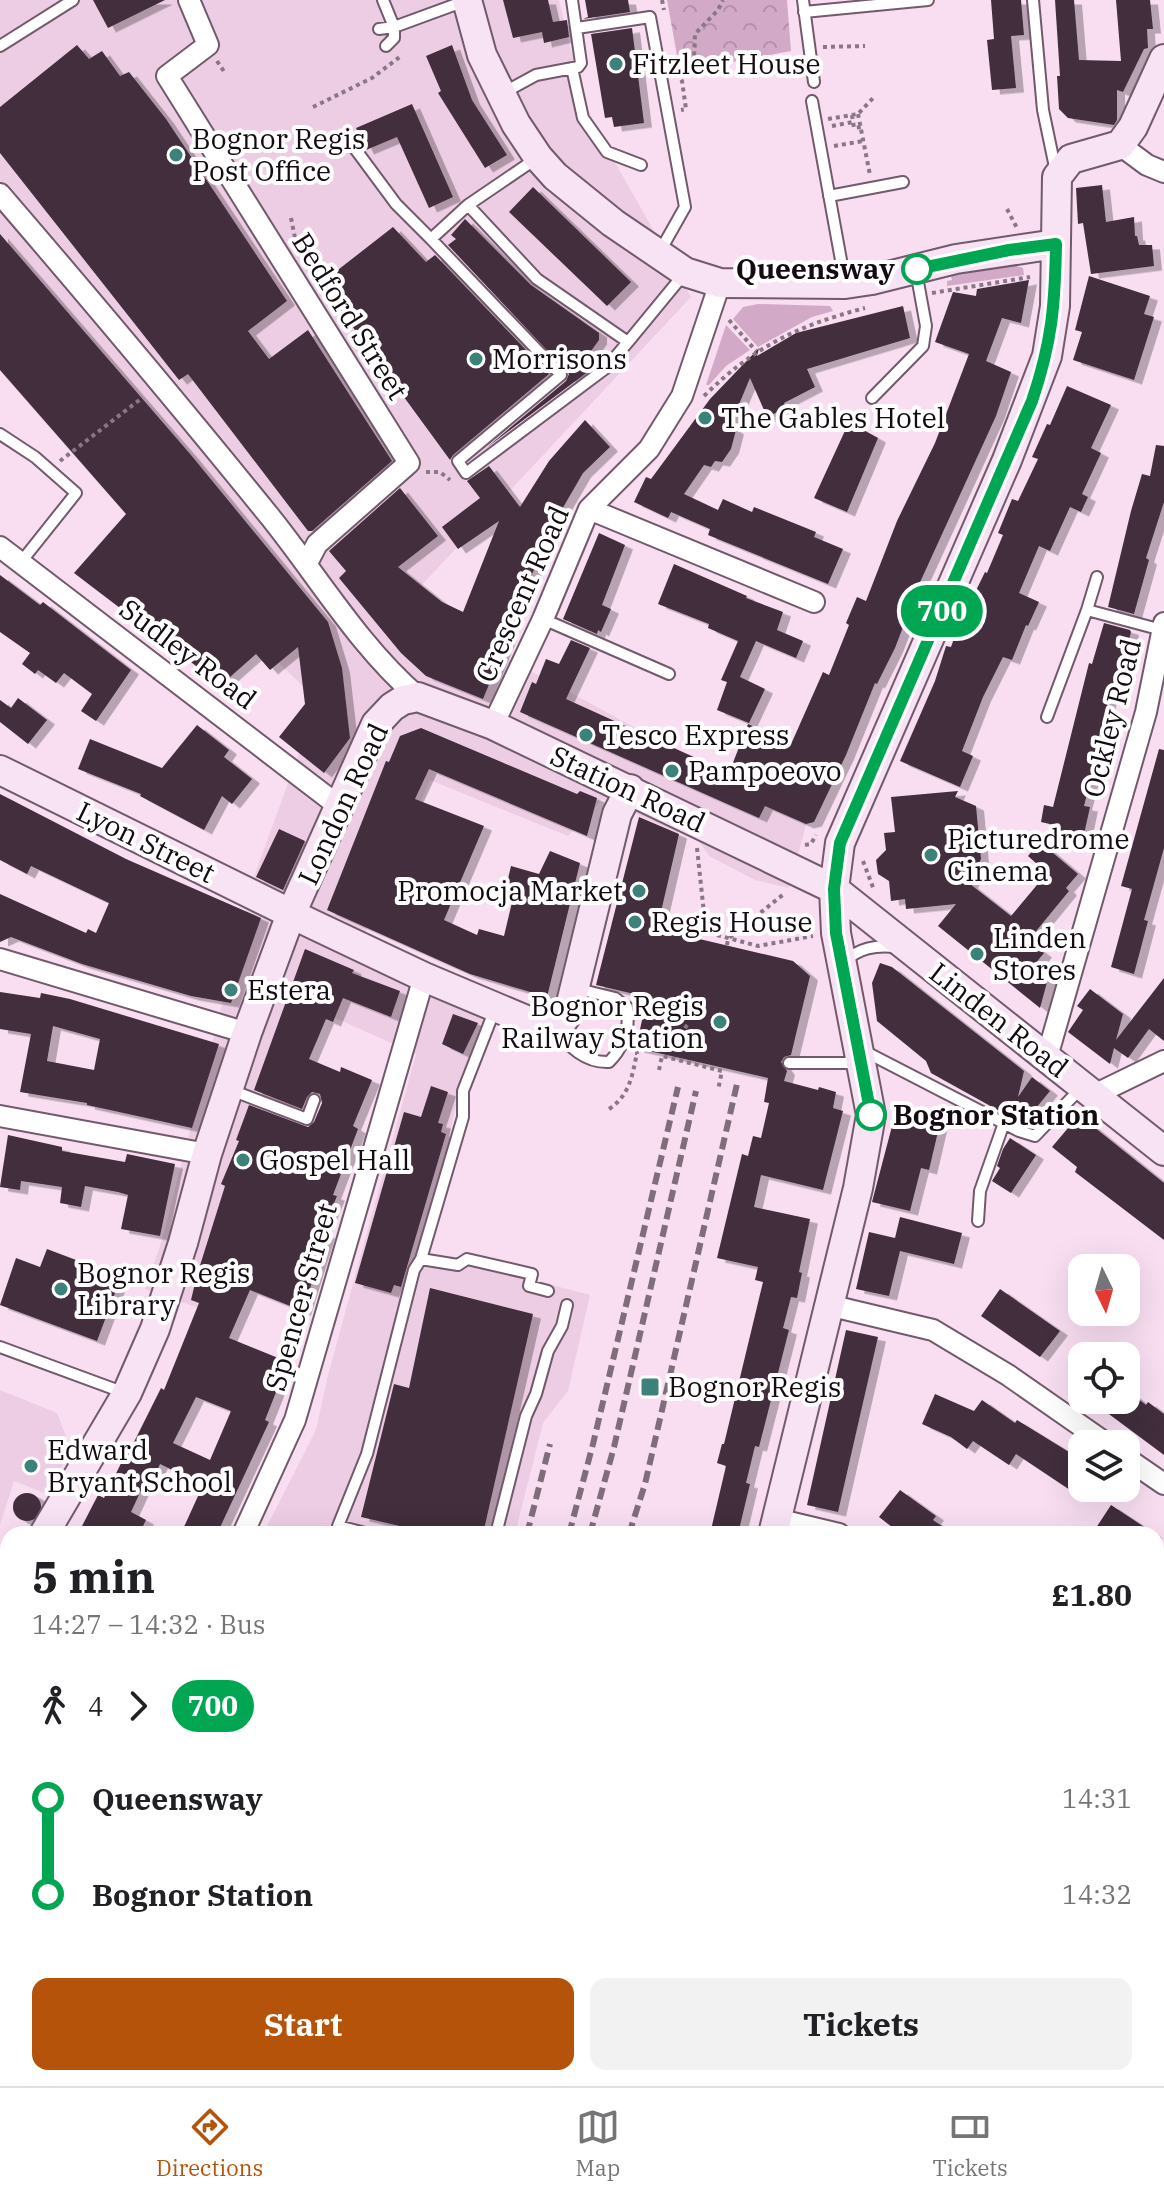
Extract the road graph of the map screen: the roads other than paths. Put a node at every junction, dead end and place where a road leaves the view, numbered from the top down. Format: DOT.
graph roads {
  1 [pos="73,0"];
  2 [pos="189,0"];
  3 [pos="383,0"];
  4 [pos="467,0"];
  5 [pos="572,0"];
  6 [pos="803,0"];
  7 [pos="928,0"];
  8 [pos="1033,0"];
  9 [pos="804,12"];
  10 [pos="394,27"];
  11 [pos="577,28"];
  12 [pos="379,29"];
  13 [pos="0,46"];
  14 [pos="386,46"];
  15 [pos="1164,59"];
  16 [pos="572,68"];
  17 [pos="814,82"];
  18 [pos="501,93"];
  19 [pos="812,101"];
  20 [pos="1120,145"];
  21 [pos="353,146"];
  22 [pos="538,157"];
  23 [pos="641,165"];
  24 [pos="1164,172"];
  25 [pos="1057,177"];
  26 [pos="903,182"];
  27 [pos="0,194"];
  28 [pos="829,196"];
  29 [pos="468,205"];
  30 [pos="431,239"];
  31 [pos="1056,244"];
  32 [pos="658,255"];
  33 [pos="685,272"];
  34 [pos="918,282"];
  35 [pos="845,284"];
  36 [pos="717,292"];
  37 [pos="628,342"];
  38 [pos="872,398"];
  39 [pos="0,434"];
  40 [pos="589,509"];
  41 [pos="0,547"];
  42 [pos="21,562"];
  43 [pos="307,563"];
  44 [pos="1097,577"];
  45 [pos="814,602"];
  46 [pos="1087,610"];
  47 [pos="543,619"];
  48 [pos="1163,627"];
  49 [pos="669,674"];
  50 [pos="418,697"];
  51 [pos="1155,714"];
  52 [pos="1047,717"];
  53 [pos="493,725"];
  54 [pos="0,770"];
  55 [pos="630,789"];
  56 [pos="340,807"];
  57 [pos="834,889"];
  58 [pos="291,914"];
  59 [pos="909,949"];
  60 [pos="0,959"];
  61 [pos="841,965"];
  62 [pos="424,977"];
  63 [pos="576,989"];
  64 [pos="496,1007"];
  65 [pos="555,1028"];
  66 [pos="247,1033"];
  67 [pos="859,1055"];
  68 [pos="1047,1057"];
  69 [pos="1164,1061"];
  70 [pos="789,1063"];
  71 [pos="229,1089"];
  72 [pos="1088,1090"];
  73 [pos="314,1100"];
  74 [pos="0,1116"];
  75 [pos="1004,1123"];
  76 [pos="1164,1151"];
  77 [pos="207,1154"];
  78 [pos="978,1221"];
  79 [pos="421,1259"];
  80 [pos="548,1291"];
  81 [pos="567,1305"];
  82 [pos="828,1305"];
  83 [pos="0,1347"];
  84 [pos="127,1393"];
  85 [pos="1087,1430"];
  86 [pos="1140,1468"];
  87 [pos="1164,1484"];
  88 [pos="49,1526"];
  89 [pos="247,1526"];
  90 [pos="338,1526"];
  91 [pos="498,1526"];
  92 [pos="774,1526"];
  1 -- 13 [label="lane"];
  2 -- 43 [label="street, Bedford Street"];
  3 -- 10 [label="lane"];
  4 -- 10 [label="lane"];
  4 -- 18 [label="street"];
  5 -- 11 [label="lane"];
  6 -- 9 [label="lane"];
  7 -- 9 [label="lane"];
  8 -- 25 [label="lane"];
  9 -- 17 [label="lane"];
  10 -- 12 [label="lane"];
  10 -- 14 [label="lane"];
  11 -- 16 [label="lane"];
  11 -- 32 [label="lane"];
  15 -- 20 [label="street"];
  16 -- 18 [label="lane"];
  16 -- 23 [label="lane"];
  18 -- 22 [label="street"];
  19 -- 28 [label="lane"];
  20 -- 24 [label="street"];
  20 -- 25 [label="street"];
  21 -- 30 [label="lane"];
  22 -- 29 [label="lane"];
  22 -- 32 [label="street"];
  25 -- 31 [label="street"];
  26 -- 28 [label="lane"];
  27 -- 43 [label="street, London Road"];
  28 -- 35 [label="lane"];
  29 -- 30 [label="lane"];
  29 -- 37 [label="lane"];
  30 -- 37 [label="lane"];
  31 -- 34 [label="street"];
  31 -- 57 [label="street"];
  32 -- 33 [label="street"];
  33 -- 36 [label="street"];
  33 -- 37 [label="lane"];
  34 -- 35 [label="street"];
  34 -- 38 [label="lane"];
  35 -- 36 [label="street"];
  36 -- 40 [label="street, Crescent Road"];
  39 -- 42 [label="lane"];
  40 -- 45 [label="street"];
  40 -- 47 [label="street, Crescent Road"];
  41 -- 42 [label="street, Sudley Road"];
  42 -- 56 [label="street, Sudley Road"];
  43 -- 50 [label="street, London Road"];
  44 -- 46 [label="lane"];
  46 -- 48 [label="lane"];
  46 -- 52 [label="lane"];
  47 -- 49 [label="lane"];
  47 -- 53 [label="street, Crescent Road"];
  48 -- 51 [label="street, Ockley Road"];
  50 -- 53 [label="street, Station Road"];
  50 -- 56 [label="street, London Road"];
  51 -- 68 [label="street, Ockley Road"];
  53 -- 55 [label="street, Station Road"];
  54 -- 58 [label="street, Lyon Street"];
  55 -- 57 [label="street, Station Road"];
  55 -- 63 [label="street"];
  56 -- 58 [label="street, London Road"];
  57 -- 59 [label="street, Linden Road"];
  57 -- 61 [label="street"];
  58 -- 62 [label="street, Lyon Street"];
  58 -- 66 [label="street, London Road"];
  59 -- 61 [label="lane"];
  59 -- 68 [label="street, Linden Road"];
  60 -- 66 [label="street"];
  61 -- 67 [label="street"];
  62 -- 64 [label="street, Lyon Street"];
  62 -- 89 [label="street, Spencer Street"];
  63 -- 65 [label="street"];
  63 -- 65 [label="lane"];
  64 -- 65 [label="street, Lyon Street"];
  64 -- 79 [label="lane"];
  66 -- 71 [label="street, London Road"];
  67 -- 70 [label="lane"];
  67 -- 75 [label="lane"];
  67 -- 82 [label="street"];
  68 -- 72 [label="street, Linden Road"];
  69 -- 72 [label="street"];
  71 -- 73 [label="lane"];
  71 -- 77 [label="street, London Road"];
  72 -- 75 [label="lane"];
  72 -- 76 [label="street, Linden Road"];
  74 -- 77 [label="street"];
  75 -- 78 [label="lane"];
  77 -- 84 [label="street, London Road"];
  79 -- 80 [label="lane"];
  79 -- 90 [label="lane"];
  81 -- 91 [label="lane"];
  82 -- 85 [label="street"];
  82 -- 92 [label="street"];
  83 -- 84 [label="lane"];
  84 -- 88 [label="street, London Road"];
  86 -- 87 [label="street"];
}
